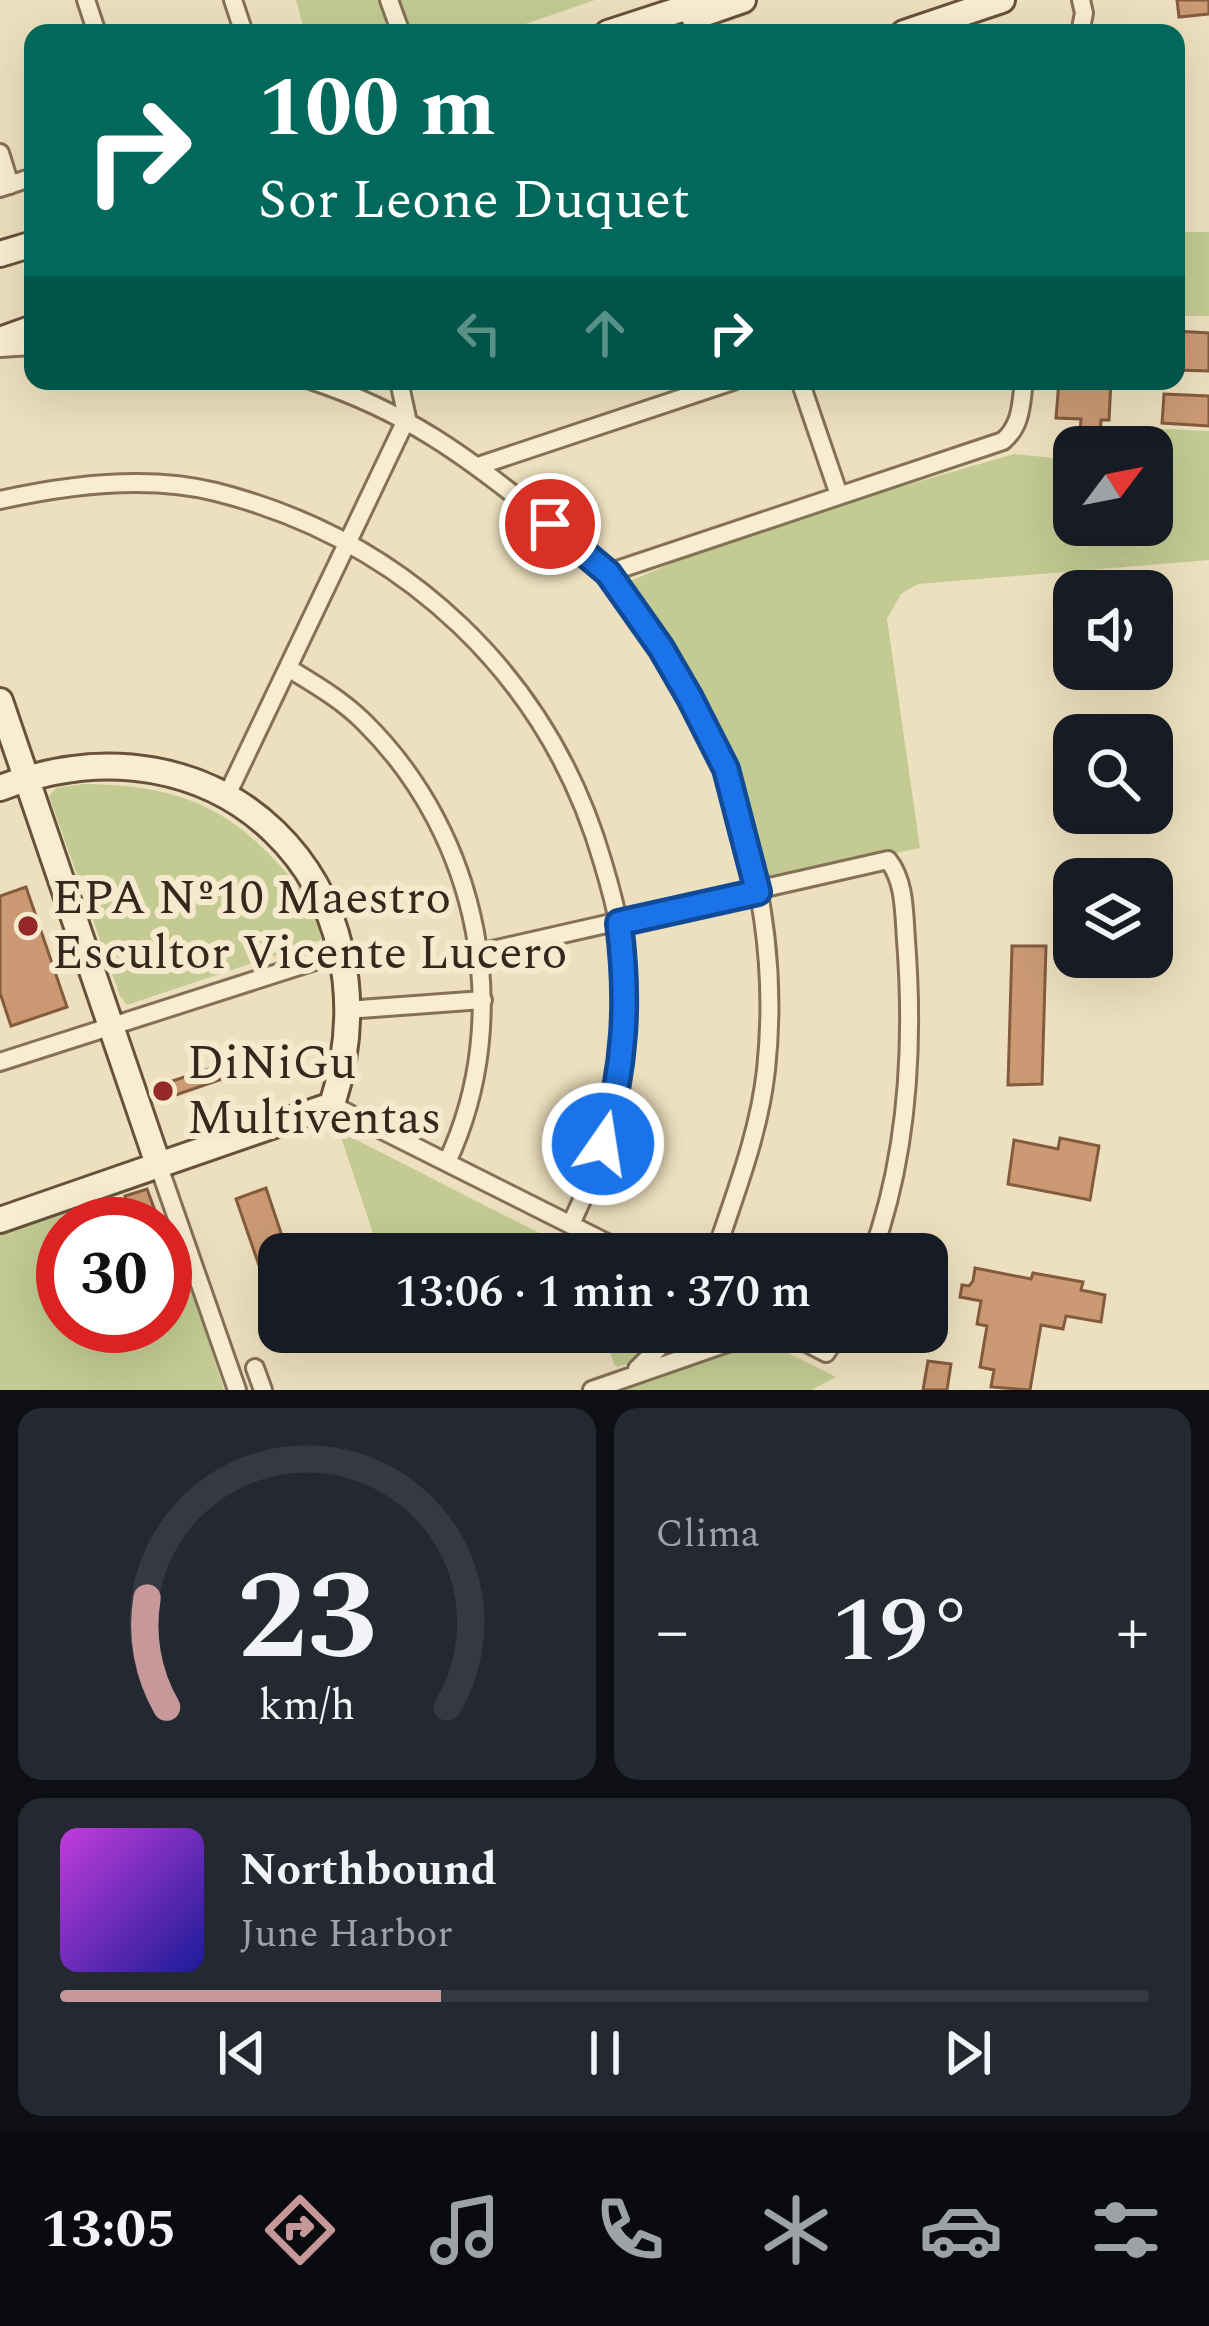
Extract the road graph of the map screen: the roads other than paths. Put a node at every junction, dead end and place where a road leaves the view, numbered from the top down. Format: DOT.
graph roads {
  1 [pos="709,0"];
  2 [pos="743,0"];
  3 [pos="1002,0"];
  4 [pos="636,24"];
  5 [pos="672,24"];
  6 [pos="931,24"];
  7 [pos="0,153"];
  8 [pos="5,186"];
  9 [pos="336,390"];
  10 [pos="401,390"];
  11 [pos="706,390"];
  12 [pos="803,390"];
  13 [pos="1023,390"];
  14 [pos="406,418"];
  15 [pos="478,466"];
  16 [pos="839,495"];
  17 [pos="0,500"];
  18 [pos="348,544"];
  19 [pos="608,573"];
  20 [pos="290,669"];
  21 [pos="0,701"];
  22 [pos="26,778"];
  23 [pos="0,788"];
  24 [pos="228,793"];
  25 [pos="758,892"];
  26 [pos="619,923"];
  27 [pos="343,952"];
  28 [pos="479,953"];
  29 [pos="483,1000"];
  30 [pos="346,1010"];
  31 [pos="110,1025"];
  32 [pos="0,1062"];
  33 [pos="332,1105"];
  34 [pos="447,1162"];
  35 [pos="158,1165"];
  36 [pos="0,1220"];
  37 [pos="571,1224"];
  38 [pos="588,1233"];
  39 [pos="722,1233"];
  40 [pos="879,1233"];
  41 [pos="654,1353"];
  42 [pos="699,1353"];
  43 [pos="255,1369"];
  44 [pos="628,1378"];
  45 [pos="236,1390"];
  46 [pos="263,1390"];
  47 [pos="592,1390"];
  1 -- 4 [label="street"];
  2 -- 5 [label="street"];
  3 -- 6 [label="street"];
  7 -- 8 [label="street"];
  9 -- 14 [label="street"];
  10 -- 14 [label="street"];
  11 -- 15 [label="street"];
  12 -- 16 [label="street"];
  13 -- 16 [label="street"];
  14 -- 15 [label="street"];
  14 -- 18 [label="street"];
  15 -- 19 [label="street"];
  16 -- 19 [label="street"];
  17 -- 18 [label="street"];
  18 -- 20 [label="street"];
  18 -- 26 [label="street"];
  19 -- 25 [label="street"];
  20 -- 24 [label="street"];
  20 -- 28 [label="street"];
  21 -- 22 [label="street"];
  22 -- 23 [label="street"];
  22 -- 24 [label="street"];
  22 -- 31 [label="street"];
  24 -- 27 [label="street"];
  25 -- 26 [label="street"];
  25 -- 39 [label="street"];
  25 -- 40 [label="street"];
  26 -- 28 [label="street"];
  26 -- 37 [label="street"];
  27 -- 30 [label="street"];
  27 -- 31 [label="street"];
  28 -- 29 [label="street"];
  29 -- 30 [label="street"];
  29 -- 34 [label="street"];
  30 -- 33 [label="street"];
  31 -- 32 [label="street"];
  31 -- 35 [label="street"];
  33 -- 34 [label="street"];
  33 -- 35 [label="street"];
  34 -- 37 [label="street"];
  35 -- 36 [label="street"];
  35 -- 45 [label="street"];
  37 -- 38 [label="street"];
  41 -- 44 [label="street"];
  42 -- 44 [label="street"];
  43 -- 46 [label="street"];
  44 -- 47 [label="street"];
}
